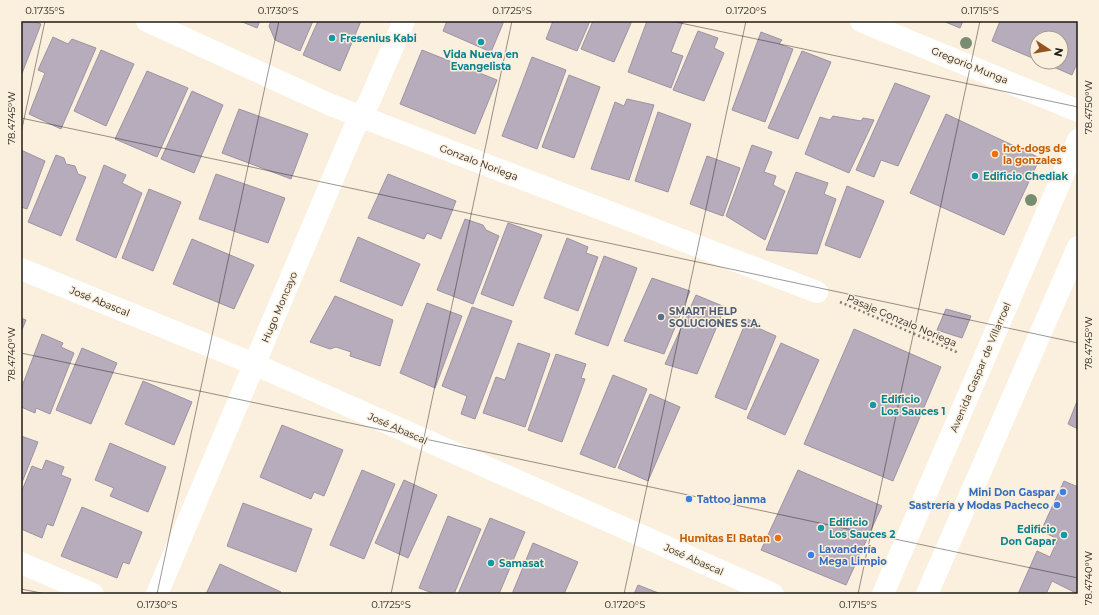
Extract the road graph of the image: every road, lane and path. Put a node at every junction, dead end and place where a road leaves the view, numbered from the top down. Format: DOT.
graph roads {
  1 [pos="147,21"];
  2 [pos="404,21"];
  3 [pos="861,21"];
  4 [pos="1078,110"];
  5 [pos="360,116"];
  6 [pos="1078,140"];
  7 [pos="1078,247"];
  8 [pos="21,269"];
  9 [pos="816,292"];
  10 [pos="254,364"];
  11 [pos="981,364"];
  12 [pos="21,563"];
  13 [pos="93,594"];
  14 [pos="157,594"];
  15 [pos="773,594"];
  16 [pos="883,594"];
  17 [pos="927,594"];
  1 -- 5 [label="street, Gonzalo Noriega"];
  2 -- 5 [label="street, Hugo Moncayo"];
  3 -- 4 [label="street, Gregorio Munga"];
  5 -- 9 [label="street, Gonzalo Noriega"];
  5 -- 10 [label="street, Hugo Moncayo"];
  6 -- 11 [label="street, Avenida Gaspar de Villarroel"];
  7 -- 17 [label="street"];
  8 -- 10 [label="street, José Abascal"];
  9 -- 11 [label="path, Pasaje Gonzalo Noriega"];
  10 -- 14 [label="street, Hugo Moncayo"];
  10 -- 15 [label="street, José Abascal"];
  11 -- 16 [label="street, Avenida Gaspar de Villarroel"];
  12 -- 13 [label="street"];
}
